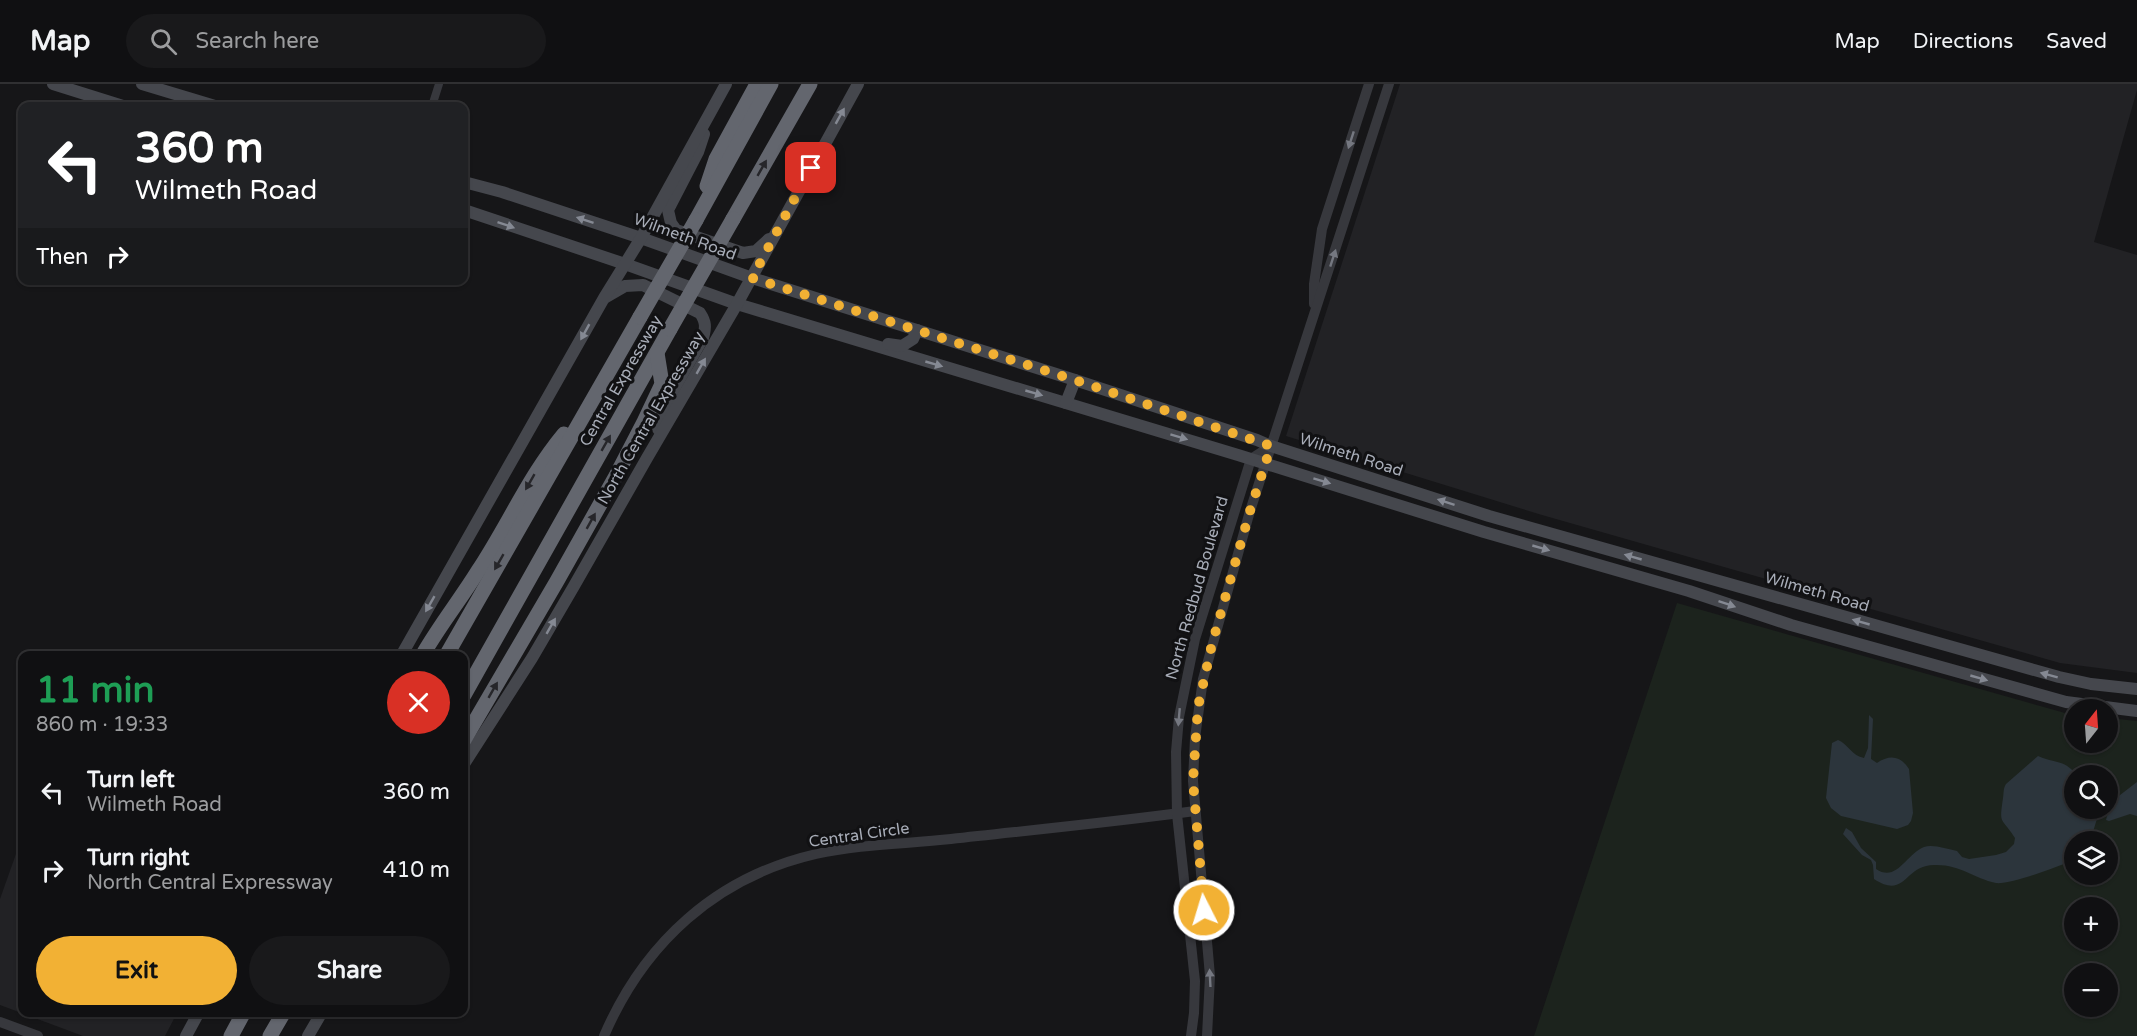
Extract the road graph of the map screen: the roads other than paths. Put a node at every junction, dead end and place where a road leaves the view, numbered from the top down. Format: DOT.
graph roads {
  1 [pos="55,84"];
  2 [pos="142,84"];
  3 [pos="439,84"];
  4 [pos="726,84"];
  5 [pos="757,84"];
  6 [pos="771,84"];
  7 [pos="810,84"];
  8 [pos="858,84"];
  9 [pos="1369,84"];
  10 [pos="1389,84"];
  11 [pos="111,102"];
  12 [pos="202,102"];
  13 [pos="433,102"];
  14 [pos="714,104"];
  15 [pos="468,183"];
  16 [pos="468,211"];
  17 [pos="696,220"];
  18 [pos="773,236"];
  19 [pos="641,238"];
  20 [pos="625,264"];
  21 [pos="752,278"];
  22 [pos="604,298"];
  23 [pos="737,304"];
  24 [pos="1315,313"];
  25 [pos="800,322"];
  26 [pos="917,330"];
  27 [pos="657,353"];
  28 [pos="1075,380"];
  29 [pos="590,402"];
  30 [pos="1066,403"];
  31 [pos="1271,446"];
  32 [pos="646,458"];
  33 [pos="1251,459"];
  34 [pos="1266,464"];
  35 [pos="1655,563"];
  36 [pos="1650,579"];
  37 [pos="404,651"];
  38 [pos="426,651"];
  39 [pos="449,651"];
  40 [pos="468,688"];
  41 [pos="2137,689"];
  42 [pos="2137,711"];
  43 [pos="468,733"];
  44 [pos="468,758"];
  45 [pos="1195,812"];
  46 [pos="1177,814"];
  47 [pos="196,1017"];
  48 [pos="241,1017"];
  49 [pos="281,1017"];
  50 [pos="319,1017"];
  51 [pos="0,1022"];
  52 [pos="1193,1024"];
  53 [pos="1207,1031"];
  54 [pos="38,1036"];
  55 [pos="186,1036"];
  56 [pos="231,1036"];
  57 [pos="270,1036"];
  58 [pos="308,1036"];
  59 [pos="604,1036"];
  60 [pos="1191,1036"];
  1 -- 11 [label="main road"];
  2 -- 12 [label="main road"];
  3 -- 13 [label="street"];
  4 -- 14 [label="main road"];
  5 -- 17 [label="highway"];
  6 -- 17 [label="highway, Central Expressway"];
  27 -- 7 [label="highway, Central Expressway, one-way, bridge"];
  18 -- 8 [label="main road, North Central Expressway, one-way"];
  9 -- 24 [label="street, North Redbud Boulevard, one-way"];
  24 -- 10 [label="street, North Redbud Boulevard, one-way"];
  14 -- 18 [label="main road"];
  14 -- 19 [label="main road"];
  19 -- 15 [label="main road, Wilmeth Road, one-way"];
  16 -- 20 [label="main road, Wilmeth Road, one-way"];
  17 -- 29 [label="highway, Central Expressway, bridge"];
  18 -- 21 [label="main road, North Central Expressway"];
  19 -- 20 [label="main road"];
  19 -- 21 [label="main road, Wilmeth Road"];
  20 -- 22 [label="main road"];
  20 -- 23 [label="main road, Wilmeth Road"];
  21 -- 23 [label="main road, North Central Expressway"];
  21 -- 26 [label="main road, Wilmeth Road"];
  22 -- 32 [label="main road"];
  22 -- 37 [label="main road, one-way"];
  23 -- 25 [label="main road, Wilmeth Road"];
  32 -- 23 [label="main road, North Central Expressway, one-way"];
  24 -- 31 [label="street, North Redbud Boulevard"];
  25 -- 26 [label="main road"];
  25 -- 30 [label="main road, Wilmeth Road, one-way"];
  26 -- 28 [label="main road, Wilmeth Road"];
  40 -- 27 [label="highway, Central Expressway, one-way"];
  43 -- 27 [label="highway, one-way"];
  28 -- 30 [label="main road"];
  28 -- 31 [label="main road, Wilmeth Road"];
  29 -- 38 [label="highway, one-way"];
  29 -- 39 [label="highway, Central Expressway, one-way"];
  30 -- 33 [label="main road, Wilmeth Road, one-way"];
  31 -- 33 [label="street"];
  31 -- 34 [label="street, North Redbud Boulevard"];
  35 -- 31 [label="main road, Wilmeth Road, one-way"];
  44 -- 32 [label="main road, North Central Expressway, one-way"];
  33 -- 34 [label="main road, Wilmeth Road"];
  33 -- 46 [label="street, North Redbud Boulevard, one-way"];
  34 -- 36 [label="main road, Wilmeth Road, one-way"];
  34 -- 45 [label="street, North Redbud Boulevard"];
  35 -- 36 [label="main road"];
  41 -- 35 [label="main road, Wilmeth Road, one-way"];
  36 -- 42 [label="main road, Wilmeth Road, one-way"];
  45 -- 46 [label="street, Central Circle"];
  53 -- 45 [label="street, North Redbud Boulevard, one-way"];
  46 -- 52 [label="street, North Redbud Boulevard"];
  46 -- 59 [label="street, Central Circle"];
  47 -- 55 [label="main road"];
  48 -- 56 [label="highway"];
  49 -- 57 [label="highway"];
  50 -- 58 [label="main road"];
  51 -- 54 [label="street"];
  52 -- 53 [label="street"];
  52 -- 60 [label="street, North Redbud Boulevard"];
}
